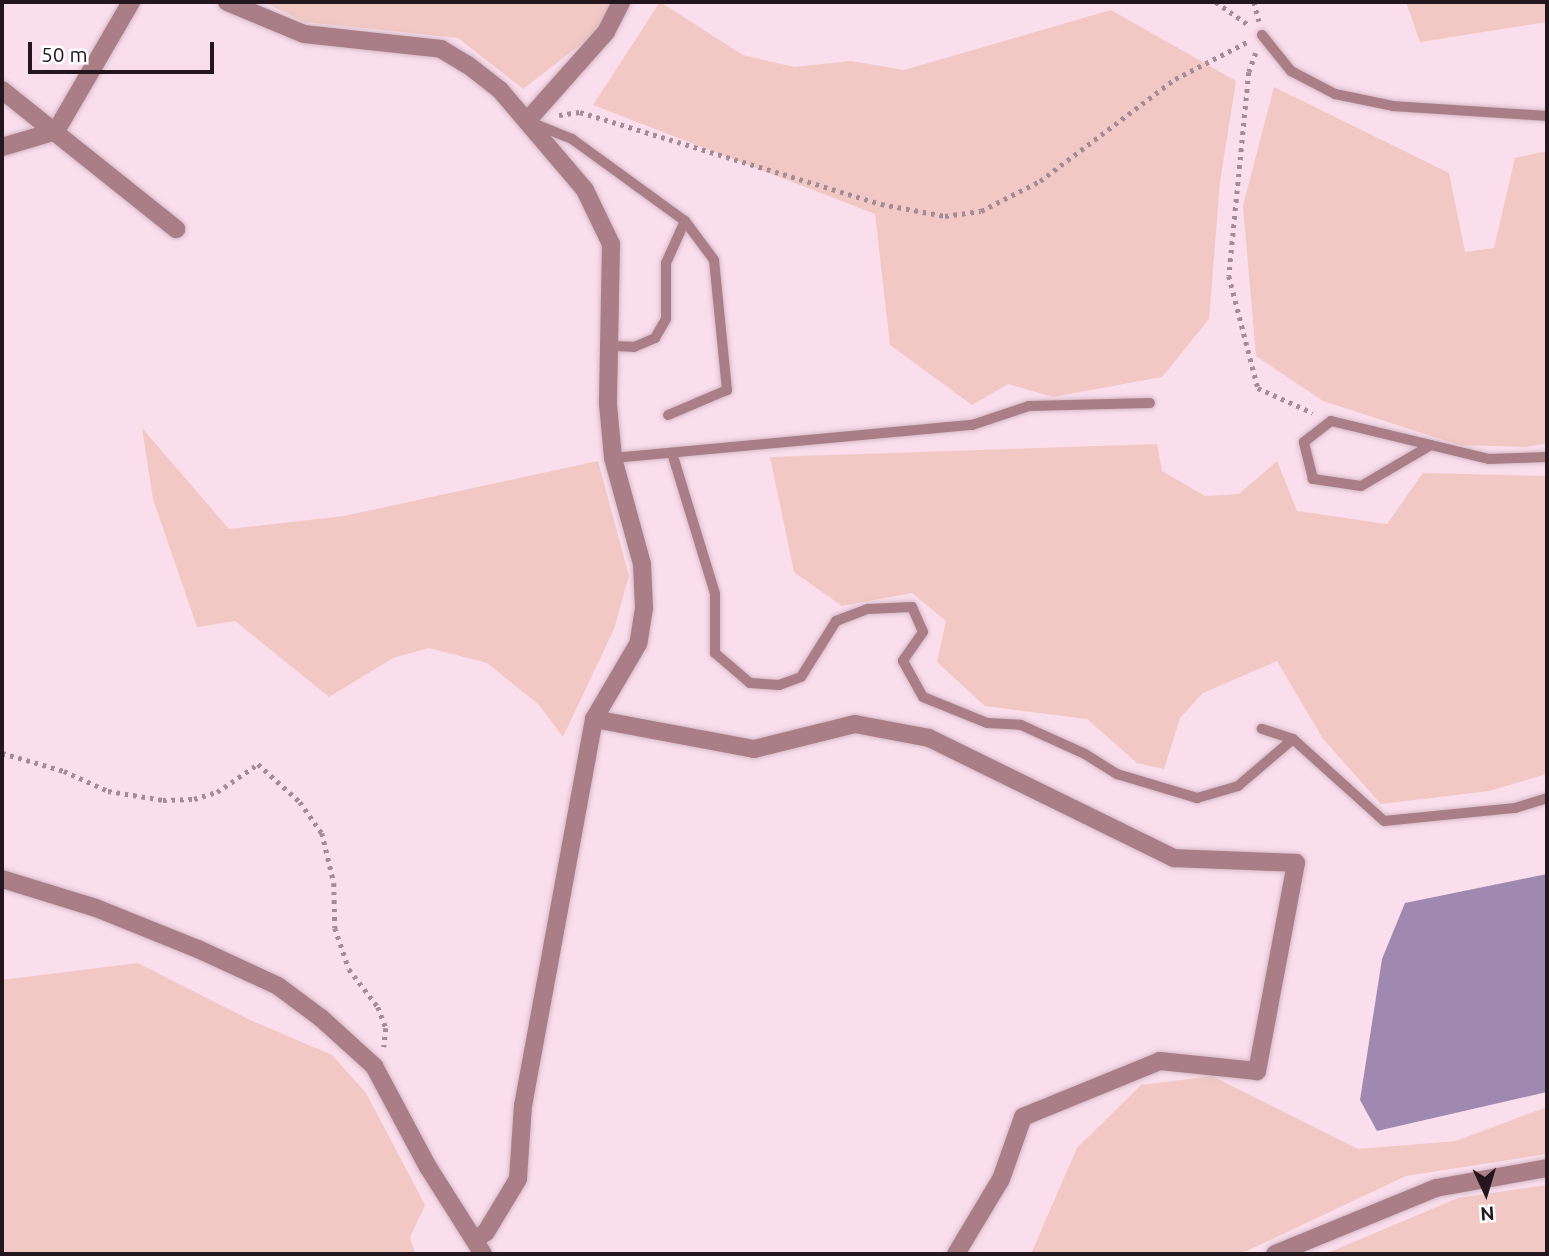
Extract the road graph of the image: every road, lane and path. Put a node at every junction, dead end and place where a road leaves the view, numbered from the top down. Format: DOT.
graph roads {
  1 [pos="131,2"];
  2 [pos="227,2"];
  3 [pos="621,2"];
  4 [pos="1216,2"];
  5 [pos="1262,34"];
  6 [pos="2,90"];
  7 [pos="1547,116"];
  8 [pos="527,121"];
  9 [pos="56,131"];
  10 [pos="2,147"];
  11 [pos="685,221"];
  12 [pos="176,229"];
  13 [pos="611,346"];
  14 [pos="1150,403"];
  15 [pos="668,415"];
  16 [pos="1331,421"];
  17 [pos="1431,445"];
  18 [pos="672,453"];
  19 [pos="1547,457"];
  20 [pos="613,458"];
  21 [pos="594,719"];
  22 [pos="1262,729"];
  23 [pos="1293,740"];
  24 [pos="2,753"];
  25 [pos="1547,798"];
  26 [pos="2,879"];
  27 [pos="374,1066"];
  28 [pos="1547,1168"];
  29 [pos="479,1247"];
  30 [pos="956,1254"];
  31 [pos="1275,1254"];
  1 -- 9 [label="street"];
  2 -- 8 [label="street"];
  3 -- 8 [label="street"];
  4 -- 5 [label="path"];
  5 -- 7 [label="lane"];
  5 -- 8 [label="path"];
  5 -- 16 [label="path"];
  6 -- 9 [label="street"];
  8 -- 11 [label="lane"];
  8 -- 13 [label="street"];
  9 -- 10 [label="street"];
  9 -- 12 [label="street"];
  11 -- 13 [label="lane"];
  11 -- 15 [label="lane"];
  13 -- 20 [label="street"];
  14 -- 18 [label="lane"];
  16 -- 17 [label="lane"];
  16 -- 17 [label="lane"];
  17 -- 19 [label="lane"];
  18 -- 20 [label="lane"];
  18 -- 23 [label="lane"];
  20 -- 21 [label="street"];
  21 -- 29 [label="street"];
  21 -- 30 [label="street"];
  22 -- 23 [label="lane"];
  23 -- 25 [label="lane"];
  24 -- 27 [label="path"];
  26 -- 27 [label="street"];
  27 -- 29 [label="street"];
  28 -- 31 [label="street"];
}
